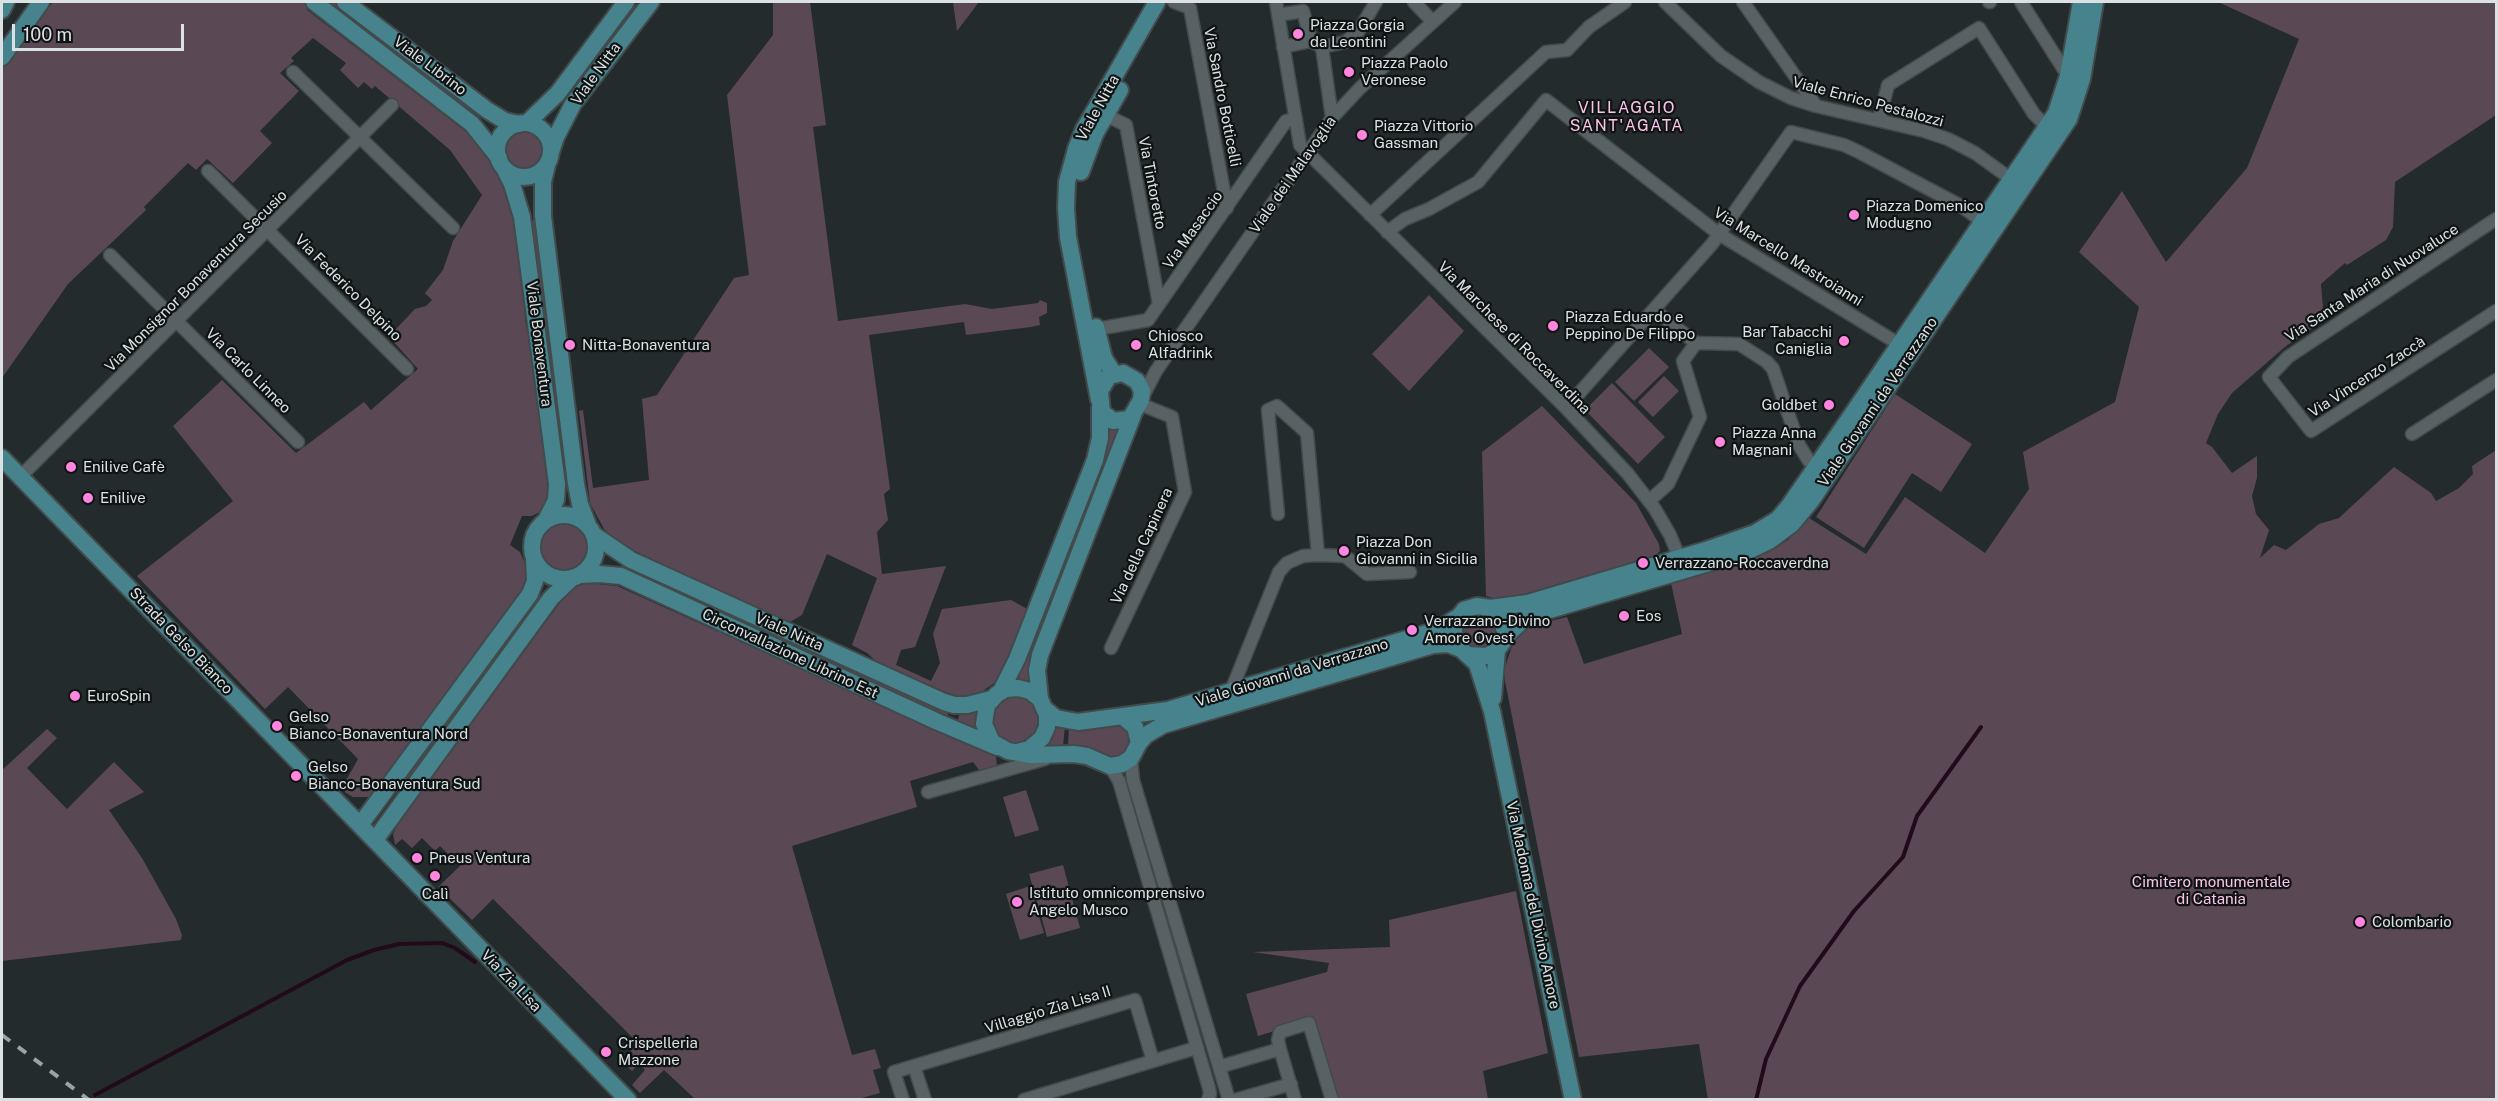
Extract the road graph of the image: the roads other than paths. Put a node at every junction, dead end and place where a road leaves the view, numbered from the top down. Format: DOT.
graph roads {
  1 [pos="6,2"];
  2 [pos="314,2"];
  3 [pos="345,2"];
  4 [pos="626,2"];
  5 [pos="651,2"];
  6 [pos="1157,2"];
  7 [pos="1169,2"];
  8 [pos="1174,2"];
  9 [pos="1376,2"];
  10 [pos="1414,2"];
  11 [pos="1455,2"];
  12 [pos="1625,2"];
  13 [pos="1665,2"];
  14 [pos="1743,2"];
  15 [pos="2021,2"];
  16 [pos="2095,2"];
  17 [pos="2077,4"];
  18 [pos="38,5"];
  19 [pos="1306,6"];
  20 [pos="1277,7"];
  21 [pos="2,10"];
  22 [pos="1433,22"];
  23 [pos="2,44"];
  24 [pos="1316,44"];
  25 [pos="1284,53"];
  26 [pos="2,57"];
  27 [pos="293,72"];
  28 [pos="2068,76"];
  29 [pos="393,105"];
  30 [pos="1816,106"];
  31 [pos="1100,112"];
  32 [pos="1332,118"];
  33 [pos="1296,119"];
  34 [pos="1879,120"];
  35 [pos="2058,120"];
  36 [pos="523,124"];
  37 [pos="360,138"];
  38 [pos="1309,153"];
  39 [pos="549,158"];
  40 [pos="502,163"];
  41 [pos="208,171"];
  42 [pos="2018,184"];
  43 [pos="1227,208"];
  44 [pos="1370,215"];
  45 [pos="2496,219"];
  46 [pos="1983,222"];
  47 [pos="453,228"];
  48 [pos="268,230"];
  49 [pos="1387,232"];
  50 [pos="1719,234"];
  51 [pos="111,255"];
  52 [pos="1160,304"];
  53 [pos="1654,310"];
  54 [pos="2496,311"];
  55 [pos="176,321"];
  56 [pos="1097,329"];
  57 [pos="1696,343"];
  58 [pos="1906,348"];
  59 [pos="407,369"];
  60 [pos="1156,371"];
  61 [pos="1114,374"];
  62 [pos="1132,377"];
  63 [pos="2269,377"];
  64 [pos="2496,380"];
  65 [pos="1100,403"];
  66 [pos="1138,406"];
  67 [pos="1566,408"];
  68 [pos="2412,434"];
  69 [pos="298,442"];
  70 [pos="2,458"];
  71 [pos="1817,466"];
  72 [pos="20,477"];
  73 [pos="1649,501"];
  74 [pos="1278,514"];
  75 [pos="546,520"];
  76 [pos="591,530"];
  77 [pos="1318,555"];
  78 [pos="534,558"];
  79 [pos="1682,564"];
  80 [pos="1410,572"];
  81 [pos="576,577"];
  82 [pos="1577,595"];
  83 [pos="1490,608"];
  84 [pos="1458,617"];
  85 [pos="1501,644"];
  86 [pos="1111,648"];
  87 [pos="1465,652"];
  88 [pos="1231,691"];
  89 [pos="996,695"];
  90 [pos="1043,704"];
  91 [pos="1492,711"];
  92 [pos="1122,716"];
  93 [pos="1006,749"];
  94 [pos="1135,751"];
  95 [pos="1055,756"];
  96 [pos="1110,766"];
  97 [pos="1010,769"];
  98 [pos="391,785"];
  99 [pos="928,792"];
  100 [pos="406,798"];
  101 [pos="360,825"];
  102 [pos="375,840"];
  103 [pos="1196,1048"];
  104 [pos="1280,1048"];
  105 [pos="1153,1061"];
  106 [pos="914,1066"];
  107 [pos="1219,1067"];
  108 [pos="1291,1084"];
  109 [pos="628,1100"];
  110 [pos="903,1100"];
  111 [pos="925,1100"];
  112 [pos="1024,1100"];
  113 [pos="1208,1100"];
  114 [pos="1228,1100"];
  115 [pos="1235,1100"];
  116 [pos="1295,1100"];
  117 [pos="1332,1100"];
  118 [pos="1573,1100"];
  1 -- 21 [label="main road"];
  2 -- 40 [label="main road, Viale Bonaventura"];
  3 -- 36 [label="main road, Viale Librino"];
  4 -- 36 [label="main road"];
  5 -- 39 [label="main road, Viale Nitta"];
  6 -- 31 [label="main road, Viale Nitta"];
  7 -- 31 [label="main road"];
  8 -- 43 [label="street, Via Sandro Botticelli"];
  9 -- 24 [label="street"];
  10 -- 22 [label="street"];
  11 -- 22 [label="street, Viale dei Malavoglia"];
  12 -- 44 [label="street"];
  13 -- 30 [label="street, Viale Enrico Pestalozzi"];
  14 -- 30 [label="street"];
  15 -- 28 [label="street"];
  16 -- 35 [label="main road, Viale Giovanni da Verrazzano"];
  17 -- 28 [label="main road, Viale Giovanni da Verrazzano"];
  18 -- 23 [label="main road"];
  18 -- 26 [label="main road"];
  19 -- 20 [label="street"];
  19 -- 24 [label="street"];
  20 -- 25 [label="street"];
  22 -- 32 [label="street, Viale dei Malavoglia"];
  24 -- 25 [label="street"];
  24 -- 32 [label="street"];
  25 -- 33 [label="street"];
  27 -- 37 [label="street"];
  28 -- 35 [label="main road, Viale Giovanni da Verrazzano"];
  29 -- 37 [label="street, Via Monsignor Bonaventura Secusio"];
  30 -- 34 [label="street, Viale Enrico Pestalozzi"];
  31 -- 52 [label="street, Via Tintoretto"];
  31 -- 56 [label="main road"];
  31 -- 65 [label="main road, Viale Nitta"];
  32 -- 38 [label="street, Viale dei Malavoglia"];
  33 -- 38 [label="street"];
  33 -- 43 [label="street, Via Masaccio"];
  34 -- 35 [label="street"];
  34 -- 42 [label="street, Viale Enrico Pestalozzi"];
  35 -- 42 [label="main road, Viale Giovanni da Verrazzano"];
  35 -- 42 [label="main road, Viale Giovanni da Verrazzano"];
  36 -- 39 [label="main road"];
  36 -- 40 [label="main road"];
  37 -- 47 [label="street"];
  37 -- 48 [label="street, Via Monsignor Bonaventura Secusio"];
  38 -- 44 [label="street, Via Marchese di Roccaverdina"];
  38 -- 60 [label="street, Viale dei Malavoglia"];
  39 -- 40 [label="main road"];
  39 -- 76 [label="main road, Viale Nitta"];
  40 -- 75 [label="main road, Viale Bonaventura"];
  41 -- 48 [label="street, Via Federico Delpino"];
  42 -- 46 [label="main road, Viale Giovanni da Verrazzano"];
  42 -- 58 [label="main road, Viale Giovanni da Verrazzano"];
  43 -- 52 [label="street, Via Masaccio"];
  44 -- 49 [label="street, Via Marchese di Roccaverdina"];
  45 -- 63 [label="street, Via Santa Maria di Nuovaluce"];
  46 -- 50 [label="street"];
  46 -- 58 [label="main road, Viale Giovanni da Verrazzano"];
  48 -- 55 [label="street, Via Monsignor Bonaventura Secusio"];
  48 -- 59 [label="street, Via Federico Delpino"];
  49 -- 50 [label="street, Via Marcello Mastroianni"];
  49 -- 67 [label="street, Via Marchese di Roccaverdina"];
  50 -- 53 [label="street"];
  50 -- 58 [label="street, Via Marcello Mastroianni"];
  51 -- 55 [label="street, Via Carlo Linneo"];
  52 -- 56 [label="street, Via Masaccio"];
  53 -- 57 [label="street"];
  53 -- 67 [label="street"];
  54 -- 63 [label="street, Via Vincenzo Zaccà"];
  55 -- 69 [label="street, Via Carlo Linneo"];
  55 -- 72 [label="street, Via Monsignor Bonaventura Secusio"];
  56 -- 61 [label="main road"];
  57 -- 71 [label="street"];
  57 -- 73 [label="street"];
  58 -- 71 [label="main road, Viale Giovanni da Verrazzano"];
  58 -- 79 [label="main road, Viale Giovanni da Verrazzano"];
  60 -- 62 [label="street"];
  60 -- 66 [label="street, Viale dei Malavoglia"];
  61 -- 62 [label="main road"];
  61 -- 65 [label="main road"];
  62 -- 66 [label="main road"];
  64 -- 68 [label="street"];
  65 -- 66 [label="main road"];
  65 -- 89 [label="main road, Viale Nitta"];
  66 -- 86 [label="street, Via della Capinera"];
  66 -- 90 [label="main road"];
  67 -- 73 [label="street, Via Marchese di Roccaverdina"];
  70 -- 72 [label="main road, Strada Gelso Bianco"];
  71 -- 79 [label="main road, Viale Giovanni da Verrazzano"];
  72 -- 101 [label="main road, Strada Gelso Bianco"];
  73 -- 79 [label="street, Via Marchese di Roccaverdina"];
  74 -- 77 [label="street"];
  75 -- 76 [label="main road"];
  75 -- 78 [label="main road"];
  76 -- 81 [label="main road"];
  76 -- 89 [label="main road, Viale Nitta"];
  77 -- 80 [label="street"];
  77 -- 88 [label="street"];
  78 -- 81 [label="main road"];
  78 -- 98 [label="main road"];
  79 -- 82 [label="main road, Viale Giovanni da Verrazzano"];
  81 -- 93 [label="main road, Circonvallazione Librino Est"];
  81 -- 100 [label="main road"];
  82 -- 83 [label="main road, Viale Giovanni da Verrazzano"];
  82 -- 85 [label="main road, Viale Giovanni da Verrazzano"];
  83 -- 84 [label="main road"];
  83 -- 85 [label="main road"];
  84 -- 87 [label="main road"];
  84 -- 88 [label="main road, Viale Giovanni da Verrazzano"];
  85 -- 87 [label="main road"];
  85 -- 91 [label="main road"];
  87 -- 91 [label="main road"];
  87 -- 94 [label="main road, Viale Giovanni da Verrazzano"];
  88 -- 92 [label="main road, Viale Giovanni da Verrazzano"];
  89 -- 90 [label="main road"];
  89 -- 93 [label="main road"];
  90 -- 92 [label="main road, Viale Giovanni da Verrazzano"];
  90 -- 93 [label="main road"];
  91 -- 118 [label="main road, Via Madonna del Divino Amore"];
  92 -- 94 [label="main road"];
  93 -- 95 [label="main road, Circonvallazione Librino Est"];
  93 -- 97 [label="street"];
  94 -- 96 [label="main road, Viale Giovanni da Verrazzano"];
  94 -- 107 [label="street"];
  95 -- 96 [label="main road, Circonvallazione Librino Est"];
  95 -- 97 [label="street"];
  96 -- 103 [label="street"];
  97 -- 99 [label="street"];
  98 -- 100 [label="main road"];
  98 -- 101 [label="main road"];
  100 -- 102 [label="main road"];
  101 -- 102 [label="main road, Strada Gelso Bianco"];
  102 -- 109 [label="main road, Via Zia Lisa"];
  103 -- 105 [label="street"];
  103 -- 113 [label="street"];
  104 -- 107 [label="street"];
  104 -- 108 [label="street"];
  104 -- 117 [label="street"];
  105 -- 106 [label="street, Villaggio Zia Lisa II"];
  105 -- 112 [label="street"];
  106 -- 110 [label="street, Villaggio Zia Lisa II"];
  106 -- 111 [label="street"];
  107 -- 114 [label="street"];
  108 -- 115 [label="street"];
  108 -- 116 [label="street"];
}
